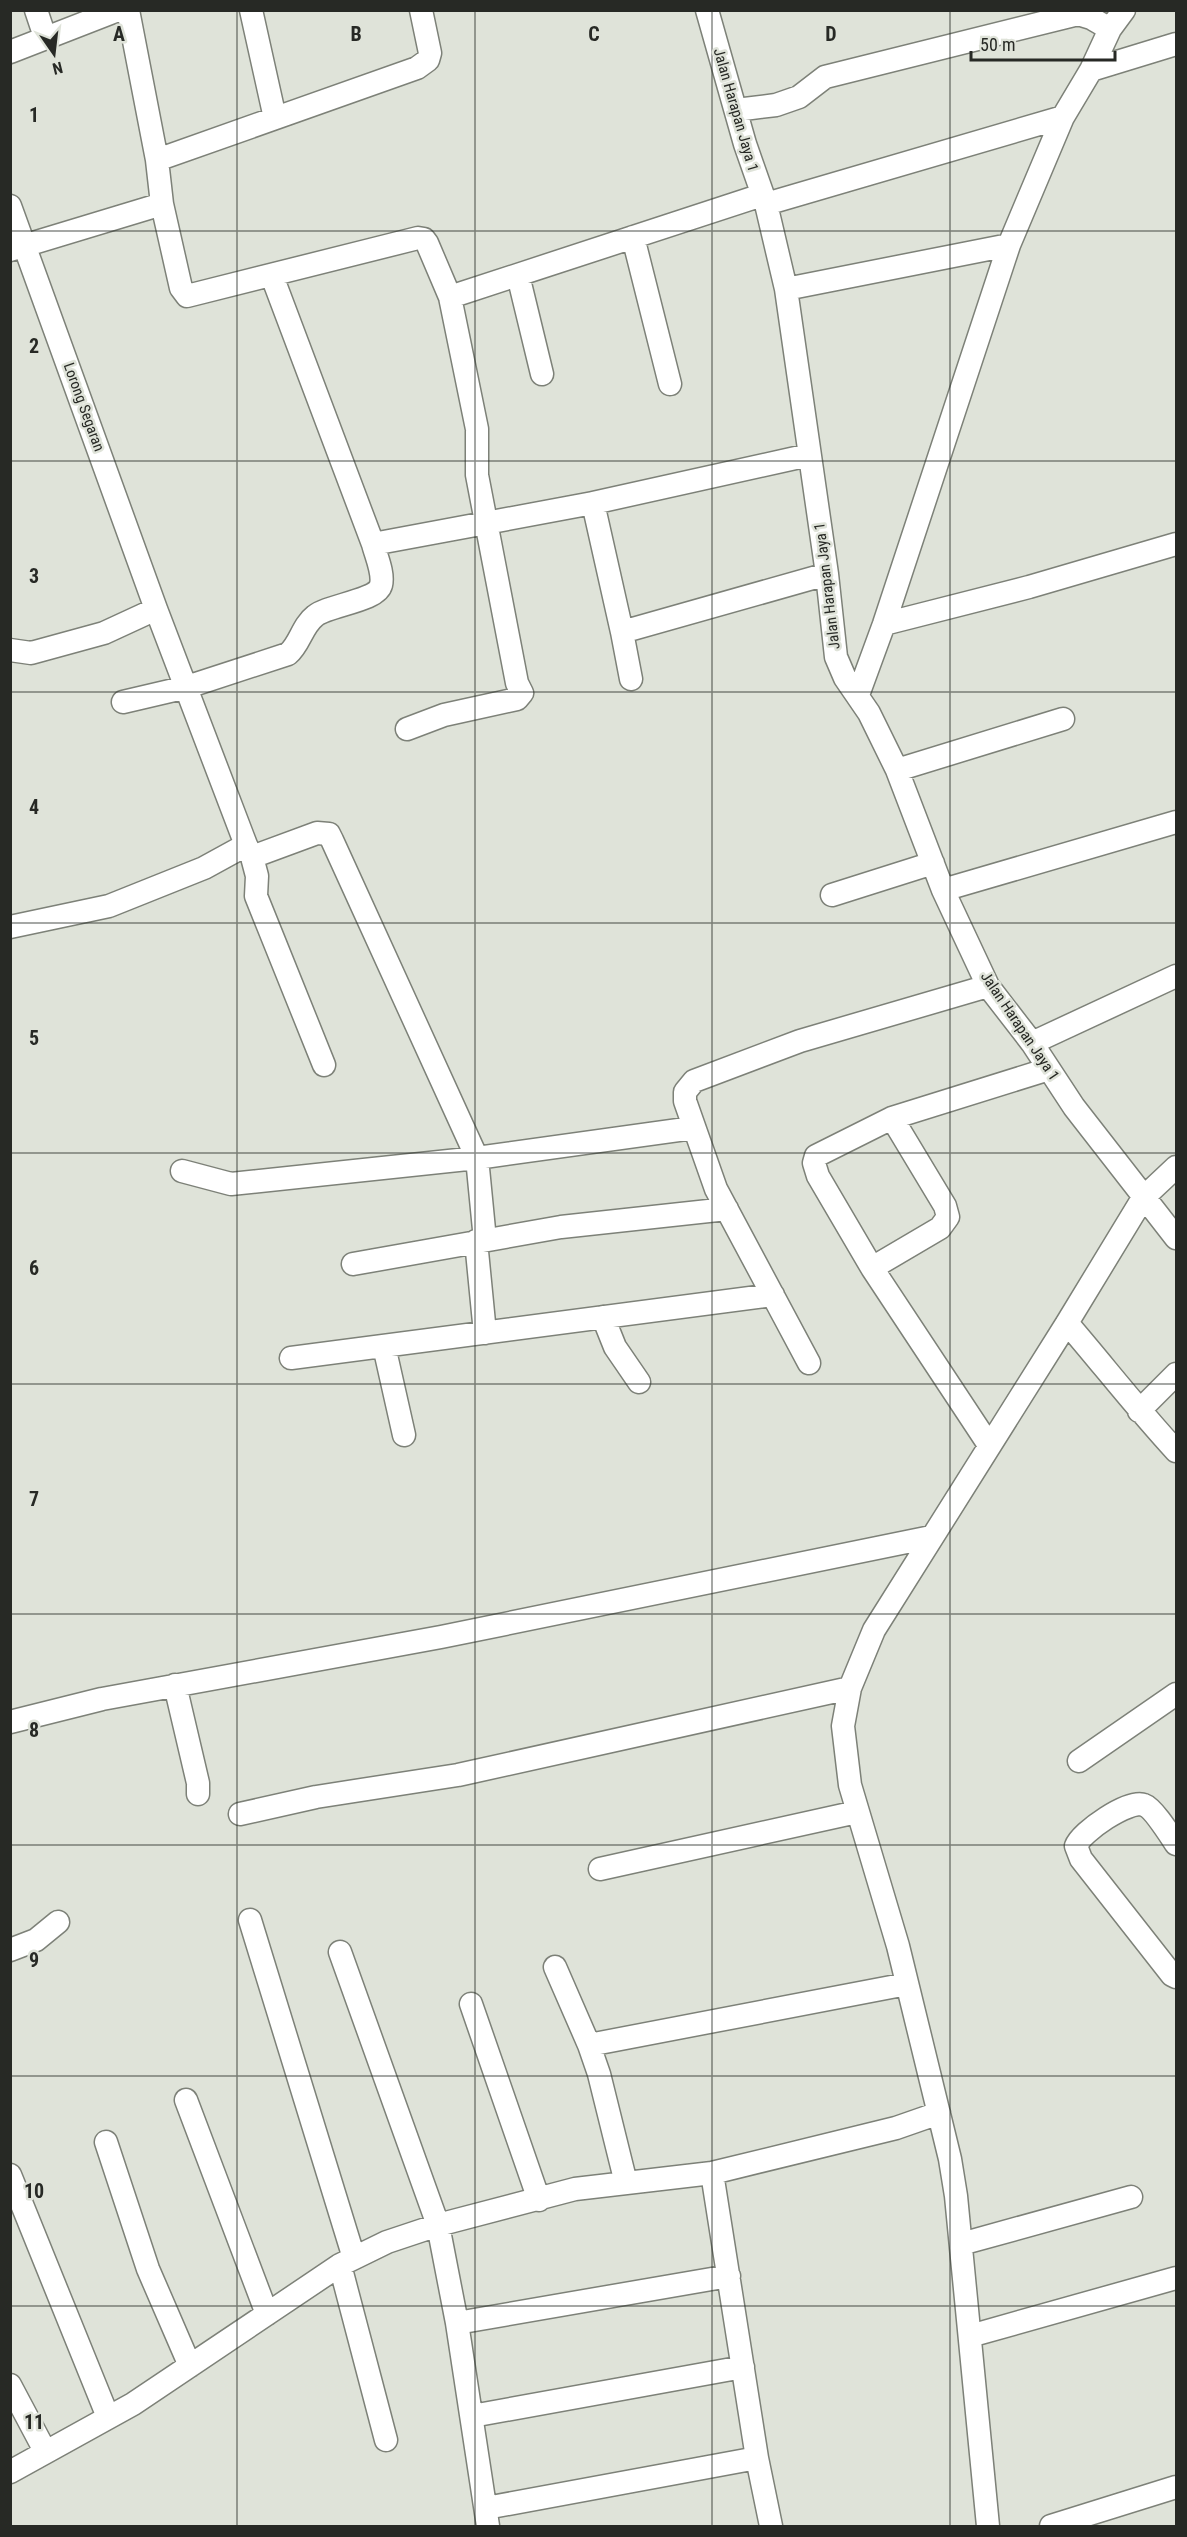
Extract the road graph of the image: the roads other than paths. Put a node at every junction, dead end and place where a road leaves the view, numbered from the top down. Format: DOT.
graph roads {
  1 [pos="36,10"];
  2 [pos="118,10"];
  3 [pos="128,10"];
  4 [pos="251,10"];
  5 [pos="421,10"];
  6 [pos="707,10"];
  7 [pos="1124,10"];
  8 [pos="1077,12"];
  9 [pos="1110,29"];
  10 [pos="45,37"];
  11 [pos="1176,44"];
  12 [pos="10,52"];
  13 [pos="1091,70"];
  14 [pos="736,110"];
  15 [pos="1063,117"];
  16 [pos="275,118"];
  17 [pos="157,160"];
  18 [pos="764,200"];
  19 [pos="162,204"];
  20 [pos="10,206"];
  21 [pos="633,237"];
  22 [pos="1009,245"];
  23 [pos="19,248"];
  24 [pos="518,275"];
  25 [pos="272,276"];
  26 [pos="786,289"];
  27 [pos="450,297"];
  28 [pos="542,374"];
  29 [pos="670,384"];
  30 [pos="809,455"];
  31 [pos="593,503"];
  32 [pos="487,523"];
  33 [pos="373,544"];
  34 [pos="1176,544"];
  35 [pos="827,574"];
  36 [pos="156,609"];
  37 [pos="884,624"];
  38 [pos="622,632"];
  39 [pos="10,650"];
  40 [pos="631,679"];
  41 [pos="187,687"];
  42 [pos="858,695"];
  43 [pos="123,702"];
  44 [pos="1063,719"];
  45 [pos="407,729"];
  46 [pos="897,770"];
  47 [pos="1176,822"];
  48 [pos="249,851"];
  49 [pos="933,863"];
  50 [pos="943,890"];
  51 [pos="832,895"];
  52 [pos="10,927"];
  53 [pos="1176,976"];
  54 [pos="988,986"];
  55 [pos="1032,1043"];
  56 [pos="324,1065"];
  57 [pos="1049,1069"];
  58 [pos="892,1118"];
  59 [pos="693,1128"];
  60 [pos="477,1158"];
  61 [pos="1176,1167"];
  62 [pos="182,1172"];
  63 [pos="1143,1198"];
  64 [pos="727,1209"];
  65 [pos="1176,1238"];
  66 [pos="480,1241"];
  67 [pos="353,1264"];
  68 [pos="872,1268"];
  69 [pos="773,1295"];
  70 [pos="603,1317"];
  71 [pos="1067,1323"];
  72 [pos="484,1333"];
  73 [pos="384,1346"];
  74 [pos="291,1358"];
  75 [pos="809,1363"];
  76 [pos="1176,1374"];
  77 [pos="639,1382"];
  78 [pos="1139,1411"];
  79 [pos="404,1435"];
  80 [pos="989,1445"];
  81 [pos="1176,1451"];
  82 [pos="931,1537"];
  83 [pos="175,1685"];
  84 [pos="850,1688"];
  85 [pos="1176,1694"];
  86 [pos="10,1722"];
  87 [pos="1079,1761"];
  88 [pos="198,1794"];
  89 [pos="857,1812"];
  90 [pos="240,1814"];
  91 [pos="1176,1844"];
  92 [pos="600,1869"];
  93 [pos="250,1920"];
  94 [pos="58,1922"];
  95 [pos="10,1950"];
  96 [pos="340,1952"];
  97 [pos="555,1967"];
  98 [pos="1176,1977"];
  99 [pos="907,1984"];
  100 [pos="471,2004"];
  101 [pos="589,2045"];
  102 [pos="186,2100"];
  103 [pos="939,2113"];
  104 [pos="106,2142"];
  105 [pos="712,2173"];
  106 [pos="626,2183"];
  107 [pos="12,2188"];
  108 [pos="1131,2198"];
  109 [pos="539,2200"];
  110 [pos="438,2225"];
  111 [pos="961,2244"];
  112 [pos="347,2262"];
  113 [pos="729,2276"];
  114 [pos="1176,2278"];
  115 [pos="267,2314"];
  116 [pos="457,2323"];
  117 [pos="970,2336"];
  118 [pos="190,2366"];
  119 [pos="743,2367"];
  120 [pos="10,2385"];
  121 [pos="472,2416"];
  122 [pos="108,2417"];
  123 [pos="386,2440"];
  124 [pos="45,2451"];
  125 [pos="758,2458"];
  126 [pos="10,2472"];
  127 [pos="1176,2487"];
  128 [pos="487,2517"];
  129 [pos="771,2526"];
  130 [pos="988,2526"];
  131 [pos="1051,2526"];
  1 -- 10 [label="street"];
  2 -- 10 [label="street"];
  3 -- 17 [label="street"];
  4 -- 16 [label="street"];
  5 -- 16 [label="street"];
  6 -- 14 [label="street, Jalan Harapan Jaya 1"];
  7 -- 9 [label="street"];
  8 -- 9 [label="street"];
  8 -- 14 [label="street"];
  9 -- 13 [label="street"];
  10 -- 12 [label="street"];
  11 -- 13 [label="street"];
  13 -- 15 [label="street"];
  14 -- 18 [label="street, Jalan Harapan Jaya 1"];
  15 -- 18 [label="street"];
  15 -- 22 [label="street"];
  16 -- 17 [label="street"];
  17 -- 19 [label="street"];
  18 -- 21 [label="street"];
  18 -- 26 [label="street, Jalan Harapan Jaya 1"];
  19 -- 23 [label="street"];
  19 -- 25 [label="street"];
  20 -- 23 [label="street, Lorong Segaran"];
  21 -- 24 [label="street"];
  21 -- 29 [label="street"];
  22 -- 26 [label="street"];
  22 -- 37 [label="street"];
  23 -- 36 [label="street, Lorong Segaran"];
  24 -- 27 [label="street"];
  24 -- 28 [label="street"];
  25 -- 27 [label="street"];
  25 -- 33 [label="street"];
  26 -- 30 [label="street, Jalan Harapan Jaya 1"];
  27 -- 32 [label="street"];
  30 -- 31 [label="street"];
  30 -- 35 [label="street, Jalan Harapan Jaya 1"];
  31 -- 32 [label="street"];
  31 -- 38 [label="street"];
  32 -- 33 [label="street"];
  32 -- 45 [label="street"];
  33 -- 41 [label="street"];
  34 -- 37 [label="street"];
  35 -- 38 [label="street"];
  35 -- 42 [label="street, Jalan Harapan Jaya 1"];
  36 -- 39 [label="street"];
  36 -- 41 [label="street, Lorong Segaran"];
  37 -- 42 [label="street"];
  38 -- 40 [label="street"];
  41 -- 43 [label="street"];
  41 -- 48 [label="street, Lorong Segaran"];
  42 -- 46 [label="street, Jalan Harapan Jaya 1"];
  44 -- 46 [label="street"];
  46 -- 49 [label="street, Jalan Harapan Jaya 1"];
  47 -- 50 [label="street"];
  48 -- 52 [label="street"];
  48 -- 56 [label="street, Lorong Segaran"];
  48 -- 60 [label="street"];
  49 -- 50 [label="street, Jalan Harapan Jaya 1"];
  49 -- 51 [label="street"];
  50 -- 54 [label="street, Jalan Harapan Jaya 1"];
  53 -- 55 [label="street"];
  54 -- 55 [label="street, Jalan Harapan Jaya 1"];
  54 -- 59 [label="street"];
  55 -- 57 [label="street, Jalan Harapan Jaya 1"];
  57 -- 58 [label="street"];
  57 -- 63 [label="street, Jalan Harapan Jaya 1"];
  58 -- 68 [label="street"];
  58 -- 68 [label="street"];
  59 -- 60 [label="street"];
  59 -- 64 [label="street"];
  60 -- 62 [label="street"];
  60 -- 66 [label="street"];
  61 -- 63 [label="street"];
  63 -- 65 [label="street, Jalan Harapan Jaya 1"];
  63 -- 71 [label="street"];
  64 -- 66 [label="street"];
  64 -- 69 [label="street"];
  66 -- 67 [label="street"];
  66 -- 72 [label="street"];
  68 -- 80 [label="street"];
  69 -- 70 [label="street"];
  69 -- 75 [label="street"];
  70 -- 72 [label="street"];
  70 -- 77 [label="street"];
  71 -- 78 [label="street"];
  71 -- 80 [label="street"];
  72 -- 73 [label="street"];
  73 -- 74 [label="street"];
  73 -- 79 [label="street"];
  76 -- 78 [label="street"];
  78 -- 81 [label="street"];
  80 -- 82 [label="street"];
  82 -- 83 [label="street"];
  82 -- 84 [label="street"];
  83 -- 86 [label="street"];
  83 -- 88 [label="street"];
  84 -- 89 [label="street"];
  84 -- 90 [label="street"];
  85 -- 87 [label="street"];
  89 -- 92 [label="street"];
  89 -- 99 [label="street"];
  91 -- 98 [label="street"];
  93 -- 112 [label="street"];
  94 -- 95 [label="street"];
  96 -- 110 [label="street"];
  97 -- 101 [label="street"];
  99 -- 101 [label="street"];
  99 -- 103 [label="street"];
  100 -- 109 [label="street"];
  101 -- 106 [label="street"];
  102 -- 115 [label="street"];
  103 -- 105 [label="street"];
  103 -- 111 [label="street"];
  104 -- 118 [label="street"];
  105 -- 106 [label="street"];
  105 -- 113 [label="street"];
  106 -- 109 [label="street"];
  107 -- 122 [label="street"];
  108 -- 111 [label="street"];
  109 -- 110 [label="street"];
  110 -- 112 [label="street"];
  110 -- 116 [label="street"];
  111 -- 117 [label="street"];
  112 -- 115 [label="street"];
  112 -- 123 [label="street"];
  113 -- 116 [label="street"];
  113 -- 119 [label="street"];
  114 -- 117 [label="street"];
  115 -- 118 [label="street"];
  116 -- 121 [label="street"];
  117 -- 130 [label="street"];
  118 -- 122 [label="street"];
  119 -- 121 [label="street"];
  119 -- 125 [label="street"];
  120 -- 124 [label="street"];
  121 -- 128 [label="street"];
  122 -- 124 [label="street"];
  124 -- 126 [label="street"];
  125 -- 128 [label="street"];
  125 -- 129 [label="street"];
  127 -- 131 [label="street"];
}
